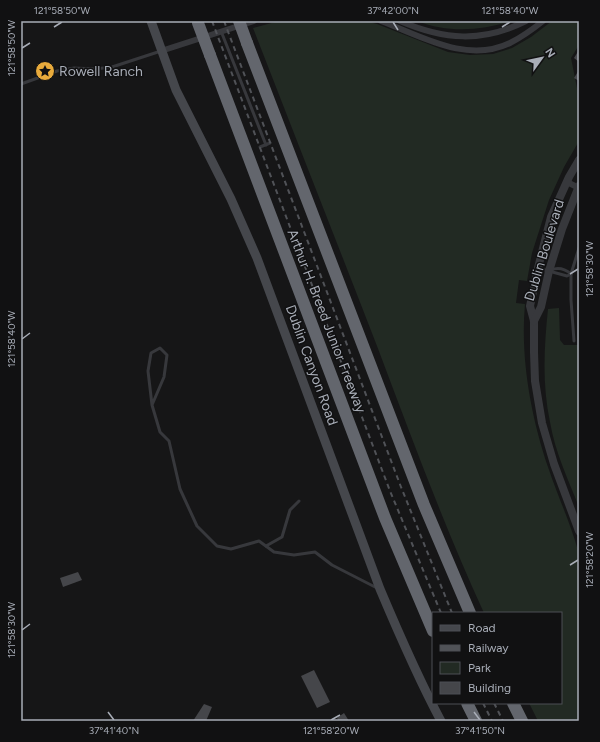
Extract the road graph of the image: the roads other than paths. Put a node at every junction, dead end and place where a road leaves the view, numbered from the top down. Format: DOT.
graph roads {
  1 [pos="151,21"];
  2 [pos="239,21"];
  3 [pos="254,21"];
  4 [pos="381,21"];
  5 [pos="400,21"];
  6 [pos="526,21"];
  7 [pos="543,21"];
  8 [pos="198,22"];
  9 [pos="222,31"];
  10 [pos="161,51"];
  11 [pos="21,84"];
  12 [pos="270,143"];
  13 [pos="266,145"];
  14 [pos="260,147"];
  15 [pos="579,160"];
  16 [pos="576,173"];
  17 [pos="567,182"];
  18 [pos="579,187"];
  19 [pos="579,248"];
  20 [pos="538,268"];
  21 [pos="549,271"];
  22 [pos="571,274"];
  23 [pos="534,321"];
  24 [pos="574,341"];
  25 [pos="152,405"];
  26 [pos="299,502"];
  27 [pos="579,531"];
  28 [pos="266,546"];
  29 [pos="380,589"];
  30 [pos="470,612"];
  31 [pos="432,629"];
  32 [pos="432,703"];
  33 [pos="432,704"];
  34 [pos="468,704"];
  35 [pos="514,704"];
  36 [pos="441,721"];
  37 [pos="476,721"];
  38 [pos="522,721"];
  1 -- 10 [label="main road, Dublin Canyon Road"];
  2 -- 30 [label="highway, Arthur H. Breed Junior Freeway, bridge"];
  3 -- 9 [label="street"];
  4 -- 7 [label="street"];
  5 -- 6 [label="street"];
  8 -- 31 [label="highway, Arthur H. Breed Junior Freeway, bridge"];
  9 -- 10 [label="street"];
  9 -- 13 [label="lane"];
  10 -- 11 [label="lane"];
  10 -- 29 [label="main road, Dublin Canyon Road"];
  12 -- 13 [label="lane"];
  13 -- 14 [label="lane"];
  15 -- 16 [label="street, Dublin Boulevard"];
  16 -- 17 [label="street, Dublin Boulevard"];
  17 -- 18 [label="street"];
  17 -- 20 [label="street, Dublin Boulevard"];
  18 -- 21 [label="street, Dublin Boulevard"];
  19 -- 22 [label="lane"];
  20 -- 21 [label="lane"];
  20 -- 23 [label="street, Dublin Boulevard"];
  21 -- 22 [label="lane"];
  21 -- 23 [label="street, Dublin Boulevard"];
  22 -- 24 [label="lane"];
  23 -- 27 [label="street, Dublin Boulevard"];
  25 -- 25 [label="lane"];
  25 -- 28 [label="lane"];
  26 -- 28 [label="lane"];
  28 -- 29 [label="lane"];
  29 -- 32 [label="main road, Dublin Canyon Road"];
  33 -- 36 [label="main road, Dublin Canyon Road"];
  34 -- 37 [label="highway"];
  35 -- 38 [label="highway"];
}
